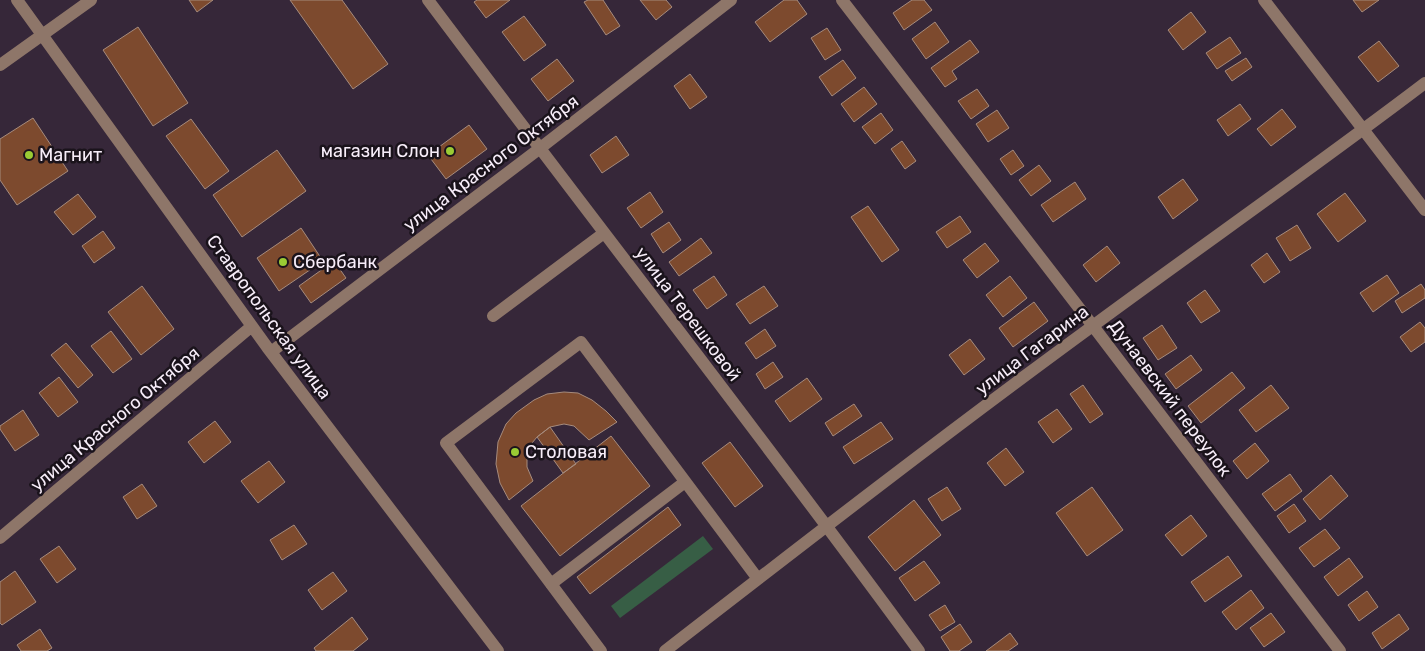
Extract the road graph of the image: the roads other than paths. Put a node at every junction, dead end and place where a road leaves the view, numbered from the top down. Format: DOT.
graph roads {
  1 [pos="17,0"];
  2 [pos="91,0"];
  3 [pos="428,0"];
  4 [pos="731,0"];
  5 [pos="842,0"];
  6 [pos="1264,0"];
  7 [pos="42,34"];
  8 [pos="0,64"];
  9 [pos="1425,83"];
  10 [pos="1364,130"];
  11 [pos="539,149"];
  12 [pos="1425,210"];
  13 [pos="604,233"];
  14 [pos="493,316"];
  15 [pos="252,326"];
  16 [pos="1093,326"];
  17 [pos="271,352"];
  18 [pos="685,482"];
  19 [pos="827,525"];
  20 [pos="0,538"];
  21 [pos="758,579"];
  22 [pos="551,584"];
  23 [pos="498,651"];
  24 [pos="601,651"];
  25 [pos="665,651"];
  26 [pos="919,651"];
  27 [pos="1340,651"];
  1 -- 7 [label="street, Ставропольская улица"];
  2 -- 7 [label="street"];
  3 -- 11 [label="street, улица Терешковой"];
  4 -- 11 [label="street, улица Красного Октября"];
  5 -- 16 [label="street, Дунаевский переулок"];
  6 -- 10 [label="street"];
  7 -- 8 [label="street"];
  7 -- 15 [label="street, Ставропольская улица"];
  9 -- 10 [label="street, улица Гагарина"];
  10 -- 12 [label="street"];
  10 -- 16 [label="street, улица Гагарина"];
  11 -- 13 [label="street, улица Терешковой"];
  11 -- 17 [label="street, улица Красного Октября"];
  13 -- 14 [label="street"];
  13 -- 19 [label="street, улица Терешковой"];
  15 -- 17 [label="street, Ставропольская улица"];
  15 -- 20 [label="street, улица Красного Октября"];
  16 -- 19 [label="street, улица Гагарина"];
  16 -- 27 [label="street, Дунаевский переулок"];
  17 -- 23 [label="street, Ставропольская улица"];
  18 -- 21 [label="street"];
  18 -- 22 [label="street"];
  18 -- 22 [label="street"];
  19 -- 21 [label="street, улица Гагарина"];
  19 -- 26 [label="street, улица Терешковой"];
  21 -- 25 [label="street, улица Гагарина"];
  22 -- 24 [label="street"];
}
